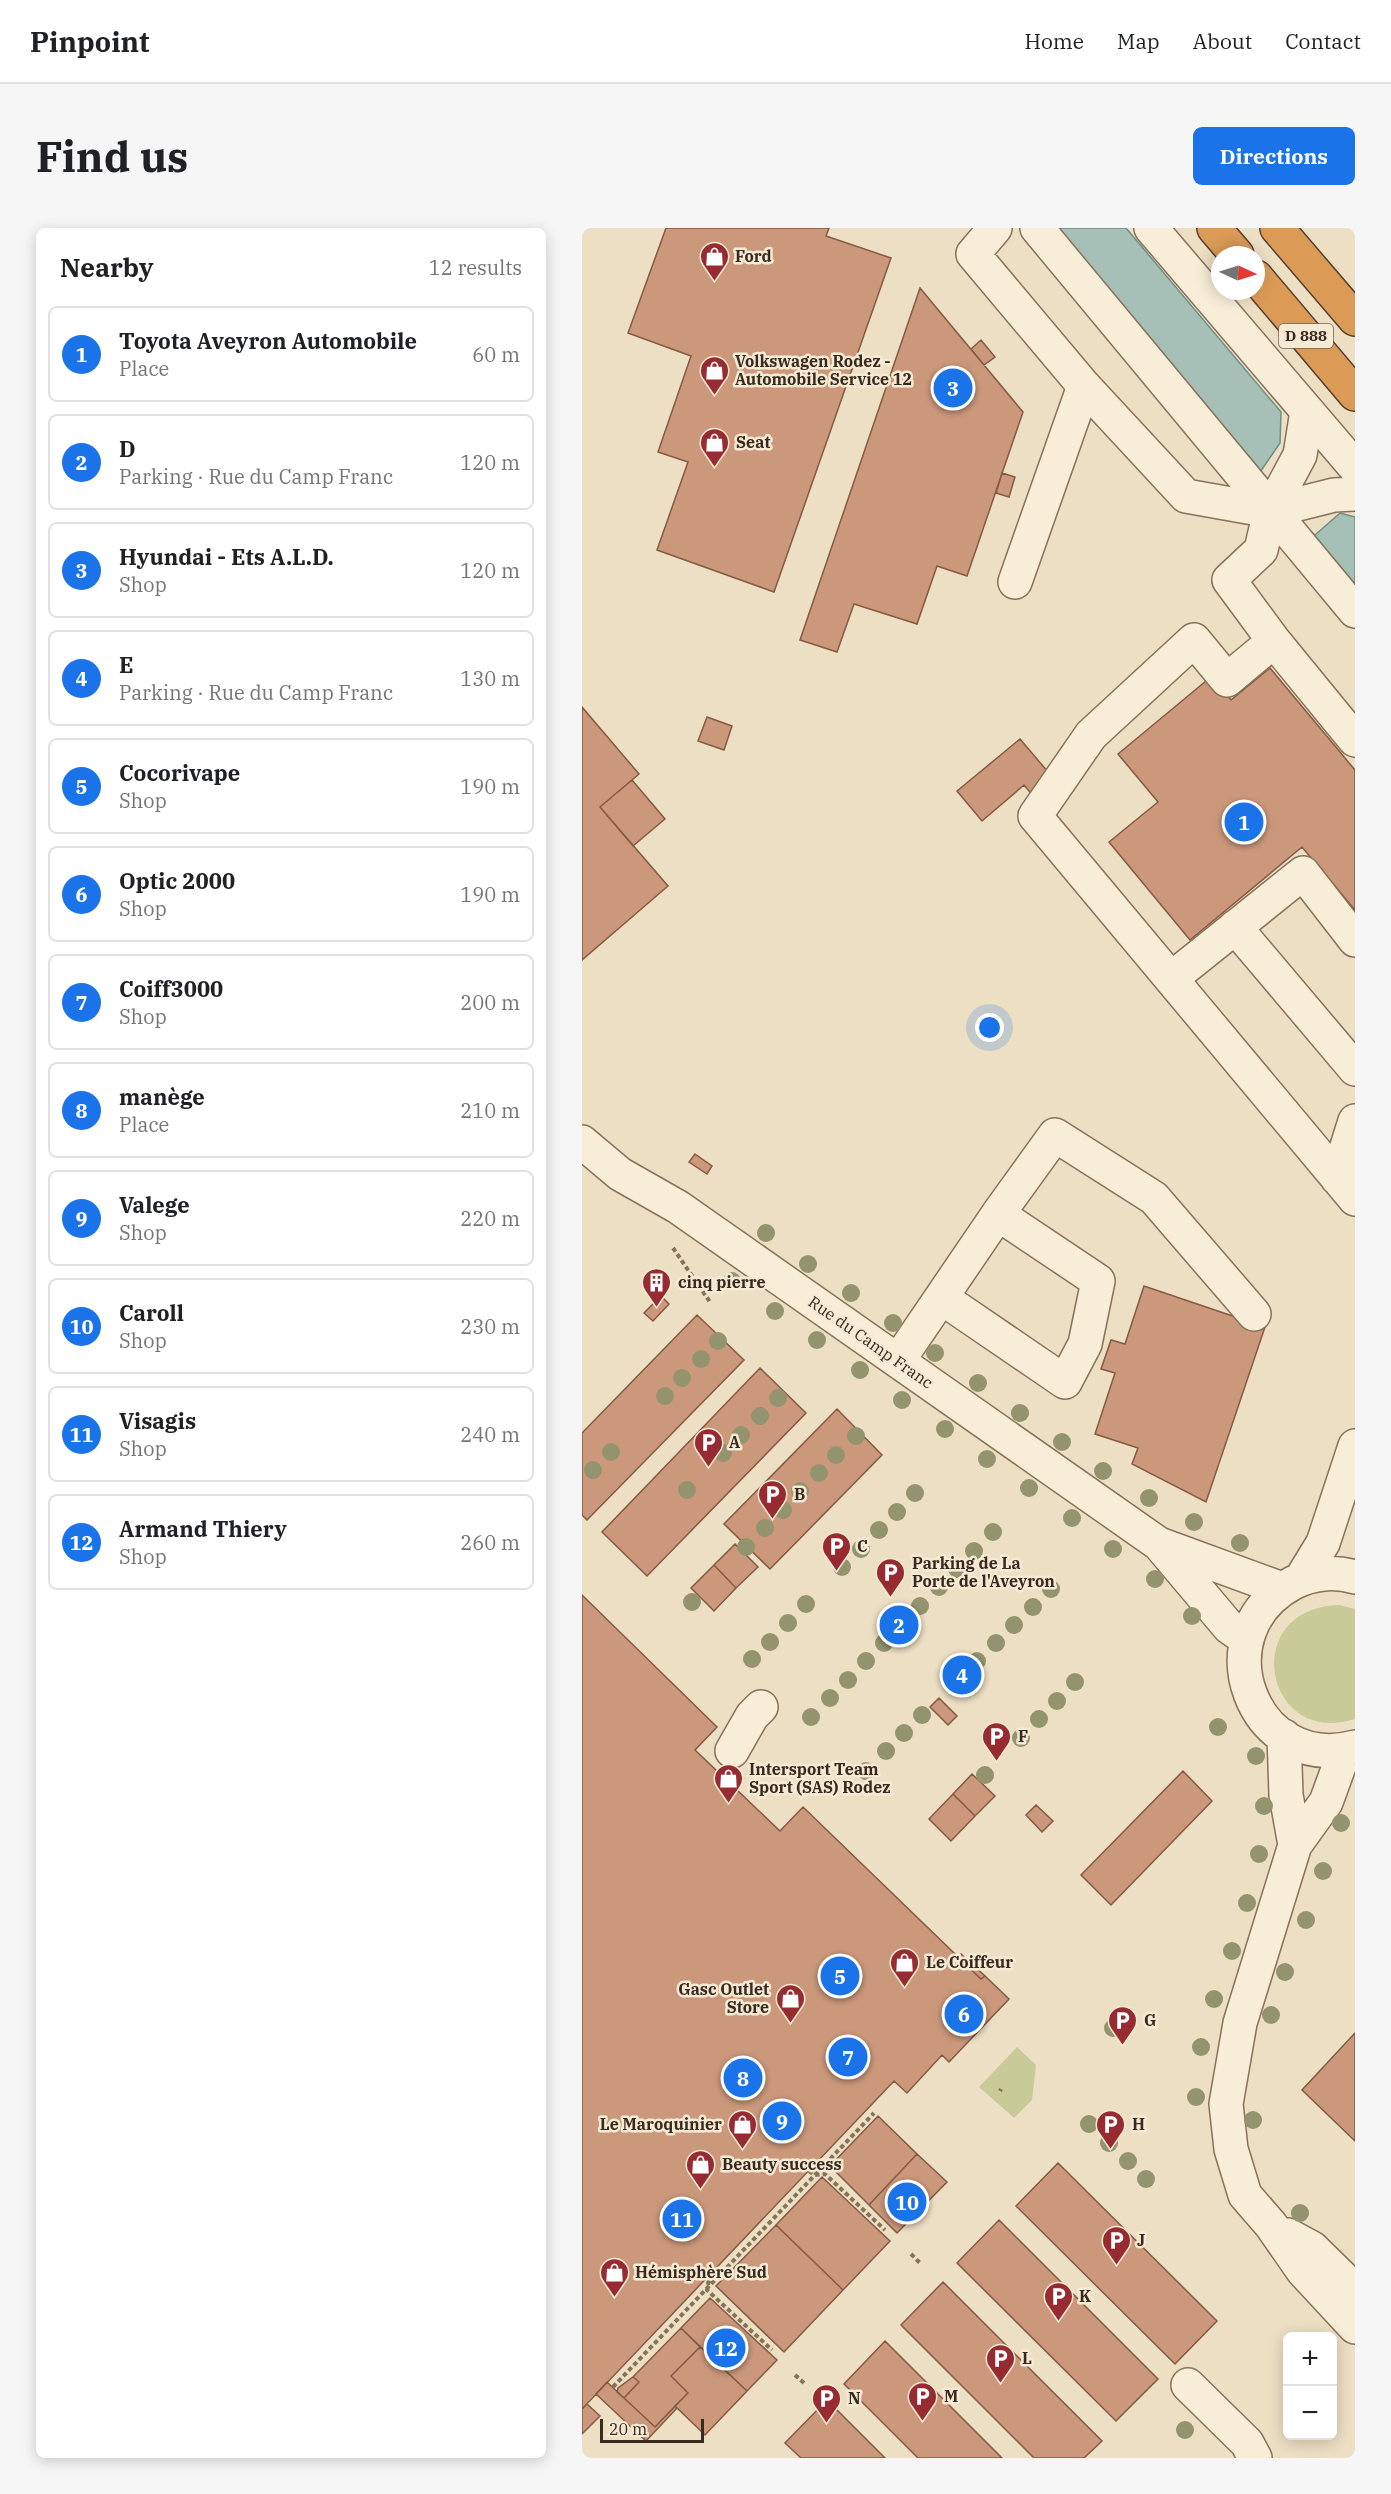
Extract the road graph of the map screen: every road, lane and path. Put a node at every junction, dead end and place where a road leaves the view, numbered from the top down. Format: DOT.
graph roads {
  1 [pos="995,228"];
  2 [pos="1037,228"];
  3 [pos="1151,228"];
  4 [pos="1214,228"];
  5 [pos="1277,228"];
  6 [pos="1229,246"];
  7 [pos="1265,288"];
  8 [pos="1355,319"];
  9 [pos="1084,386"];
  10 [pos="1355,394"];
  11 [pos="1307,411"];
  12 [pos="1355,467"];
  13 [pos="1355,495"];
  14 [pos="1270,511"];
  15 [pos="1015,582"];
  16 [pos="1355,611"];
  17 [pos="1274,641"];
  18 [pos="1355,740"];
  19 [pos="1235,927"];
  20 [pos="1355,940"];
  21 [pos="1172,978"];
  22 [pos="1355,1069"];
  23 [pos="1355,1121"];
  24 [pos="582,1143"];
  25 [pos="1346,1188"];
  26 [pos="998,1215"];
  27 [pos="673,1248"];
  28 [pos="942,1298"];
  29 [pos="710,1302"];
  30 [pos="1254,1314"];
  31 [pos="898,1361"];
  32 [pos="1355,1446"];
  33 [pos="1159,1544"];
  34 [pos="1355,1577"];
  35 [pos="1292,1584"];
  36 [pos="1246,1639"];
  37 [pos="761,1707"];
  38 [pos="1284,1737"];
  39 [pos="1350,1749"];
  40 [pos="732,1751"];
  41 [pos="1295,1845"];
  42 [pos="874,2112"];
  43 [pos="809,2171"];
  44 [pos="814,2175"];
  45 [pos="1271,2225"];
  46 [pos="885,2230"];
  47 [pos="910,2254"];
  48 [pos="920,2263"];
  49 [pos="710,2273"];
  50 [pos="707,2290"];
  51 [pos="1355,2290"];
  52 [pos="1355,2327"];
  53 [pos="772,2350"];
  54 [pos="795,2375"];
  55 [pos="804,2383"];
  56 [pos="1188,2385"];
  57 [pos="612,2387"];
  58 [pos="1255,2458"];
  1 -- 9 [label="street"];
  2 -- 14 [label="street"];
  3 -- 11 [label="street"];
  4 -- 6 [label="highway"];
  5 -- 8 [label="highway, D 888"];
  7 -- 10 [label="highway, D 888"];
  9 -- 14 [label="street"];
  9 -- 15 [label="street"];
  11 -- 12 [label="street"];
  11 -- 14 [label="street"];
  13 -- 14 [label="street"];
  14 -- 16 [label="street"];
  14 -- 17 [label="street"];
  17 -- 18 [label="street"];
  17 -- 21 [label="street"];
  19 -- 20 [label="street"];
  19 -- 21 [label="street"];
  19 -- 22 [label="street"];
  21 -- 25 [label="street"];
  23 -- 25 [label="street"];
  24 -- 31 [label="street, Rue du Camp Franc"];
  26 -- 28 [label="street"];
  26 -- 28 [label="street"];
  26 -- 30 [label="street"];
  27 -- 29 [label="path"];
  28 -- 31 [label="street"];
  31 -- 33 [label="street, Rue du Camp Franc"];
  32 -- 35 [label="street"];
  33 -- 35 [label="street, Rue du Camp Franc"];
  33 -- 36 [label="street, Rue du Camp Franc"];
  34 -- 35 [label="street"];
  35 -- 36 [label="street"];
  36 -- 38 [label="street"];
  37 -- 40 [label="street"];
  38 -- 39 [label="street"];
  38 -- 41 [label="street"];
  39 -- 41 [label="street"];
  41 -- 45 [label="street"];
  42 -- 44 [label="path"];
  43 -- 44 [label="path"];
  44 -- 46 [label="path"];
  44 -- 50 [label="path"];
  45 -- 51 [label="street"];
  45 -- 52 [label="street"];
  47 -- 48 [label="path"];
  49 -- 50 [label="path"];
  50 -- 53 [label="path"];
  50 -- 57 [label="path"];
  54 -- 55 [label="path"];
  56 -- 58 [label="street"];
}
